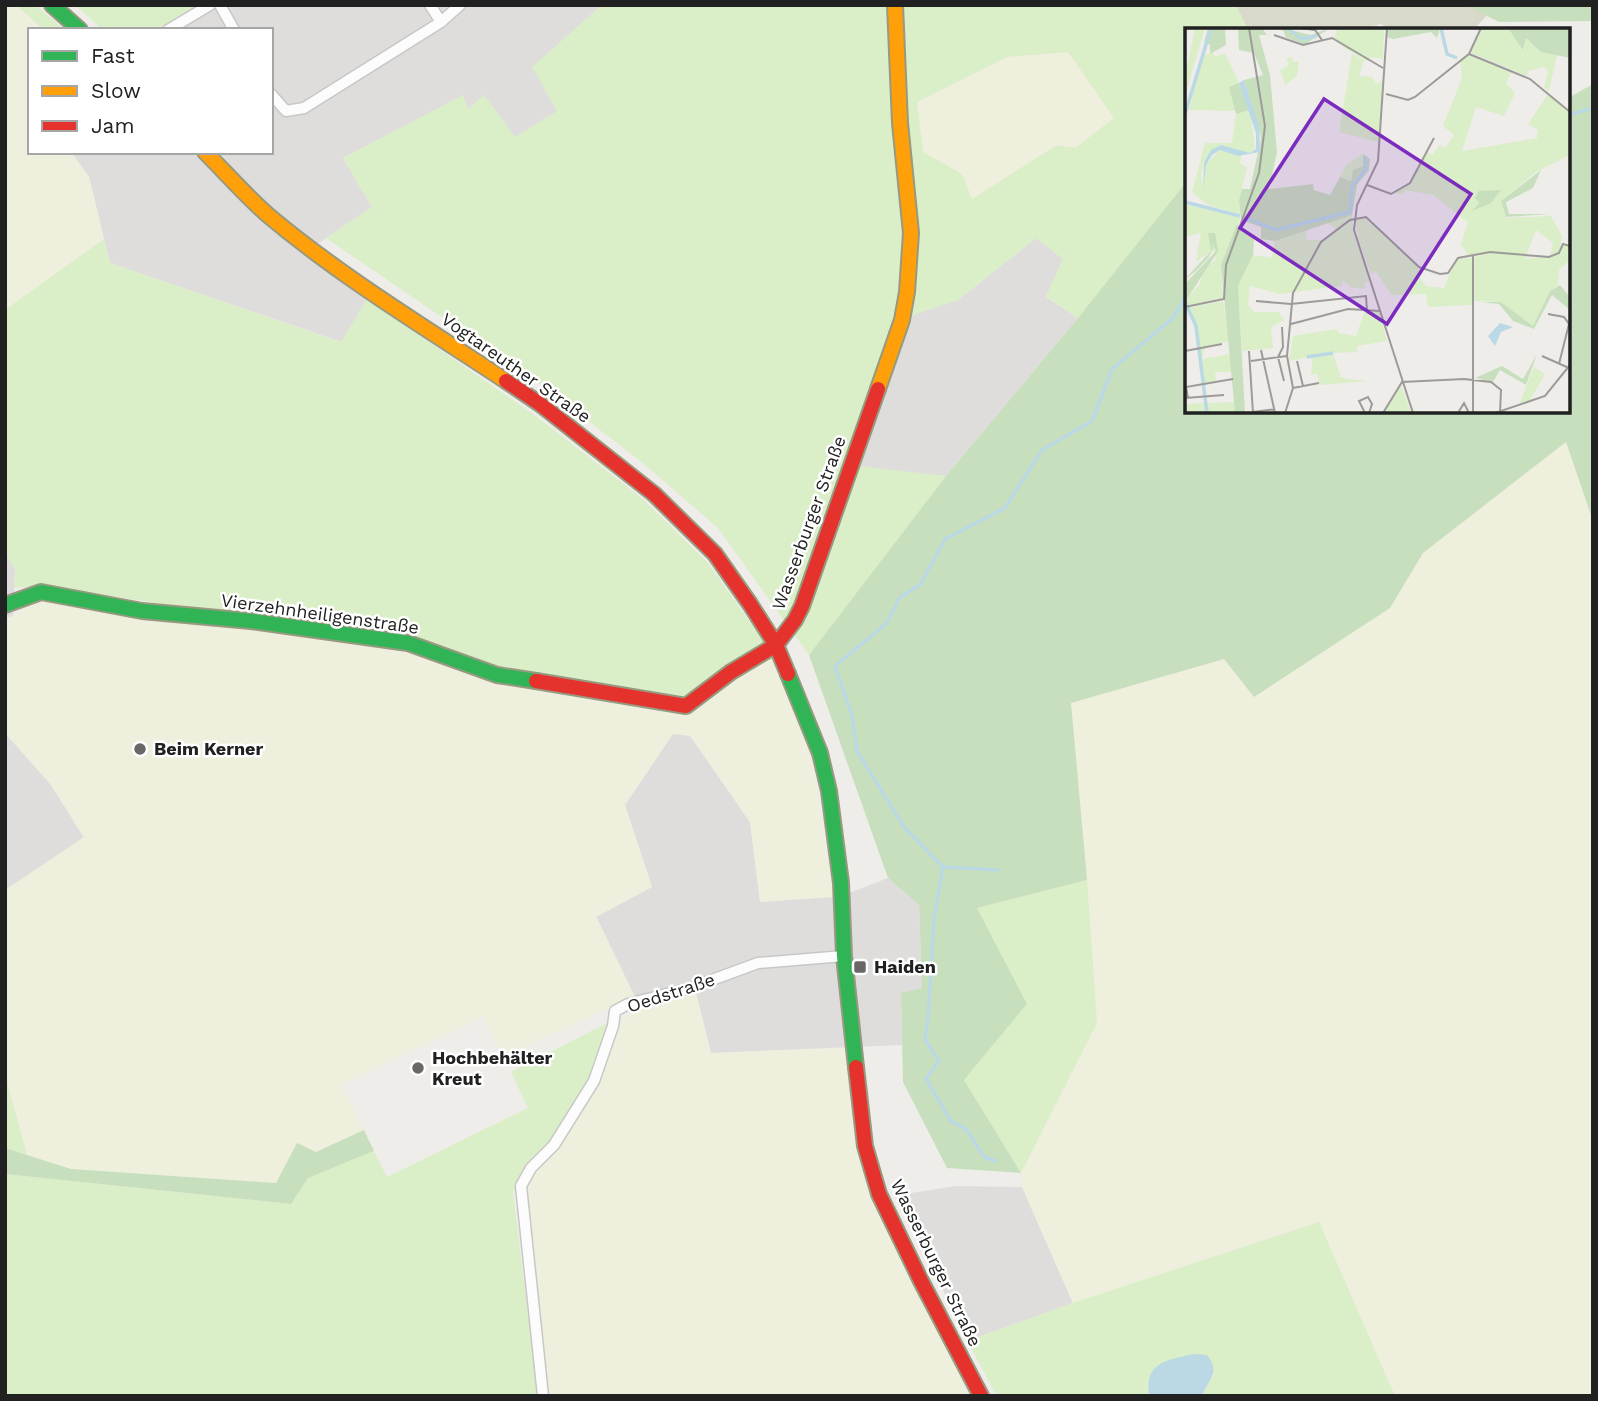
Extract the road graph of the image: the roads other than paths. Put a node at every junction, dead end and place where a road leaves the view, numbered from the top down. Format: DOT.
graph roads {
  1 [pos="52,5"];
  2 [pos="210,5"];
  3 [pos="220,5"];
  4 [pos="430,5"];
  5 [pos="460,5"];
  6 [pos="895,5"];
  7 [pos="441,22"];
  8 [pos="78,28"];
  9 [pos="171,28"];
  10 [pos="233,28"];
  11 [pos="273,96"];
  12 [pos="207,154"];
  13 [pos="5,605"];
  14 [pos="776,645"];
  15 [pos="844,956"];
  16 [pos="544,1396"];
  17 [pos="981,1396"];
  1 -- 8 [label="main road"];
  2 -- 9 [label="street"];
  3 -- 10 [label="street"];
  4 -- 7 [label="street"];
  5 -- 7 [label="street"];
  6 -- 14 [label="main road, Wasserburger Straße"];
  7 -- 11 [label="street"];
  12 -- 14 [label="main road, Vogtareuther Straße"];
  13 -- 14 [label="main road, Vierzehnheiligenstraße"];
  14 -- 15 [label="main road, Wasserburger Straße"];
  15 -- 16 [label="street, Oedstraße"];
  15 -- 17 [label="main road, Wasserburger Straße"];
}
